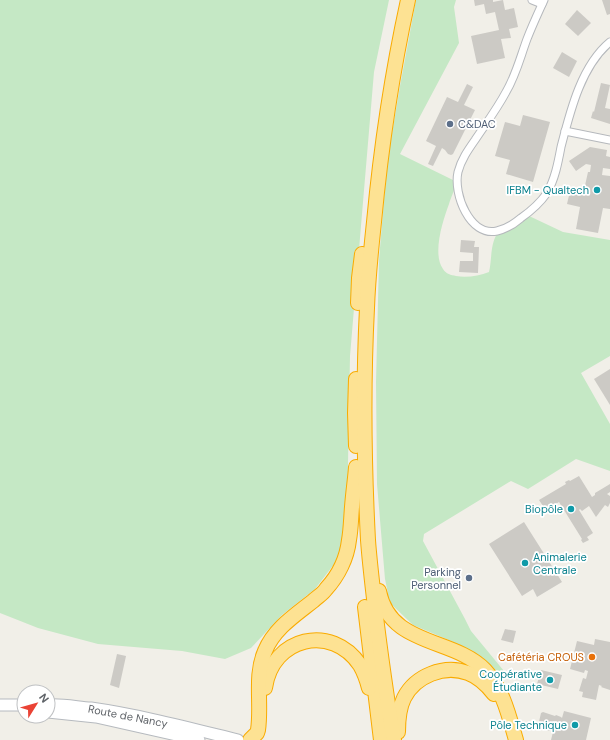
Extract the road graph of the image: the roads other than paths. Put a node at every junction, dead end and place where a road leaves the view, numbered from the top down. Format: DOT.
graph roads {
  1 [pos="399,0"];
  2 [pos="408,0"];
  3 [pos="532,0"];
  4 [pos="543,2"];
  5 [pos="610,42"];
  6 [pos="565,131"];
  7 [pos="610,140"];
  8 [pos="356,467"];
  9 [pos="368,520"];
  10 [pos="56,704"];
  11 [pos="0,705"];
  12 [pos="16,705"];
  13 [pos="16,711"];
  14 [pos="377,711"];
  15 [pos="0,712"];
  16 [pos="56,713"];
  17 [pos="203,736"];
  18 [pos="238,740"];
  19 [pos="250,740"];
  20 [pos="266,740"];
  21 [pos="381,740"];
  22 [pos="394,740"];
  23 [pos="398,740"];
  24 [pos="511,740"];
  25 [pos="516,740"];
  1 -- 8 [label="highway"];
  2 -- 9 [label="highway"];
  3 -- 4 [label="street"];
  4 -- 6 [label="street"];
  5 -- 6 [label="street"];
  6 -- 7 [label="street"];
  8 -- 14 [label="highway"];
  8 -- 19 [label="highway"];
  9 -- 22 [label="highway"];
  9 -- 25 [label="highway"];
  10 -- 17 [label="main road, Route de Nancy"];
  11 -- 12 [label="main road"];
  13 -- 15 [label="main road"];
  14 -- 20 [label="highway"];
  14 -- 21 [label="highway"];
  16 -- 17 [label="main road, Route de Nancy"];
  17 -- 18 [label="main road"];
  23 -- 24 [label="highway"];
}
